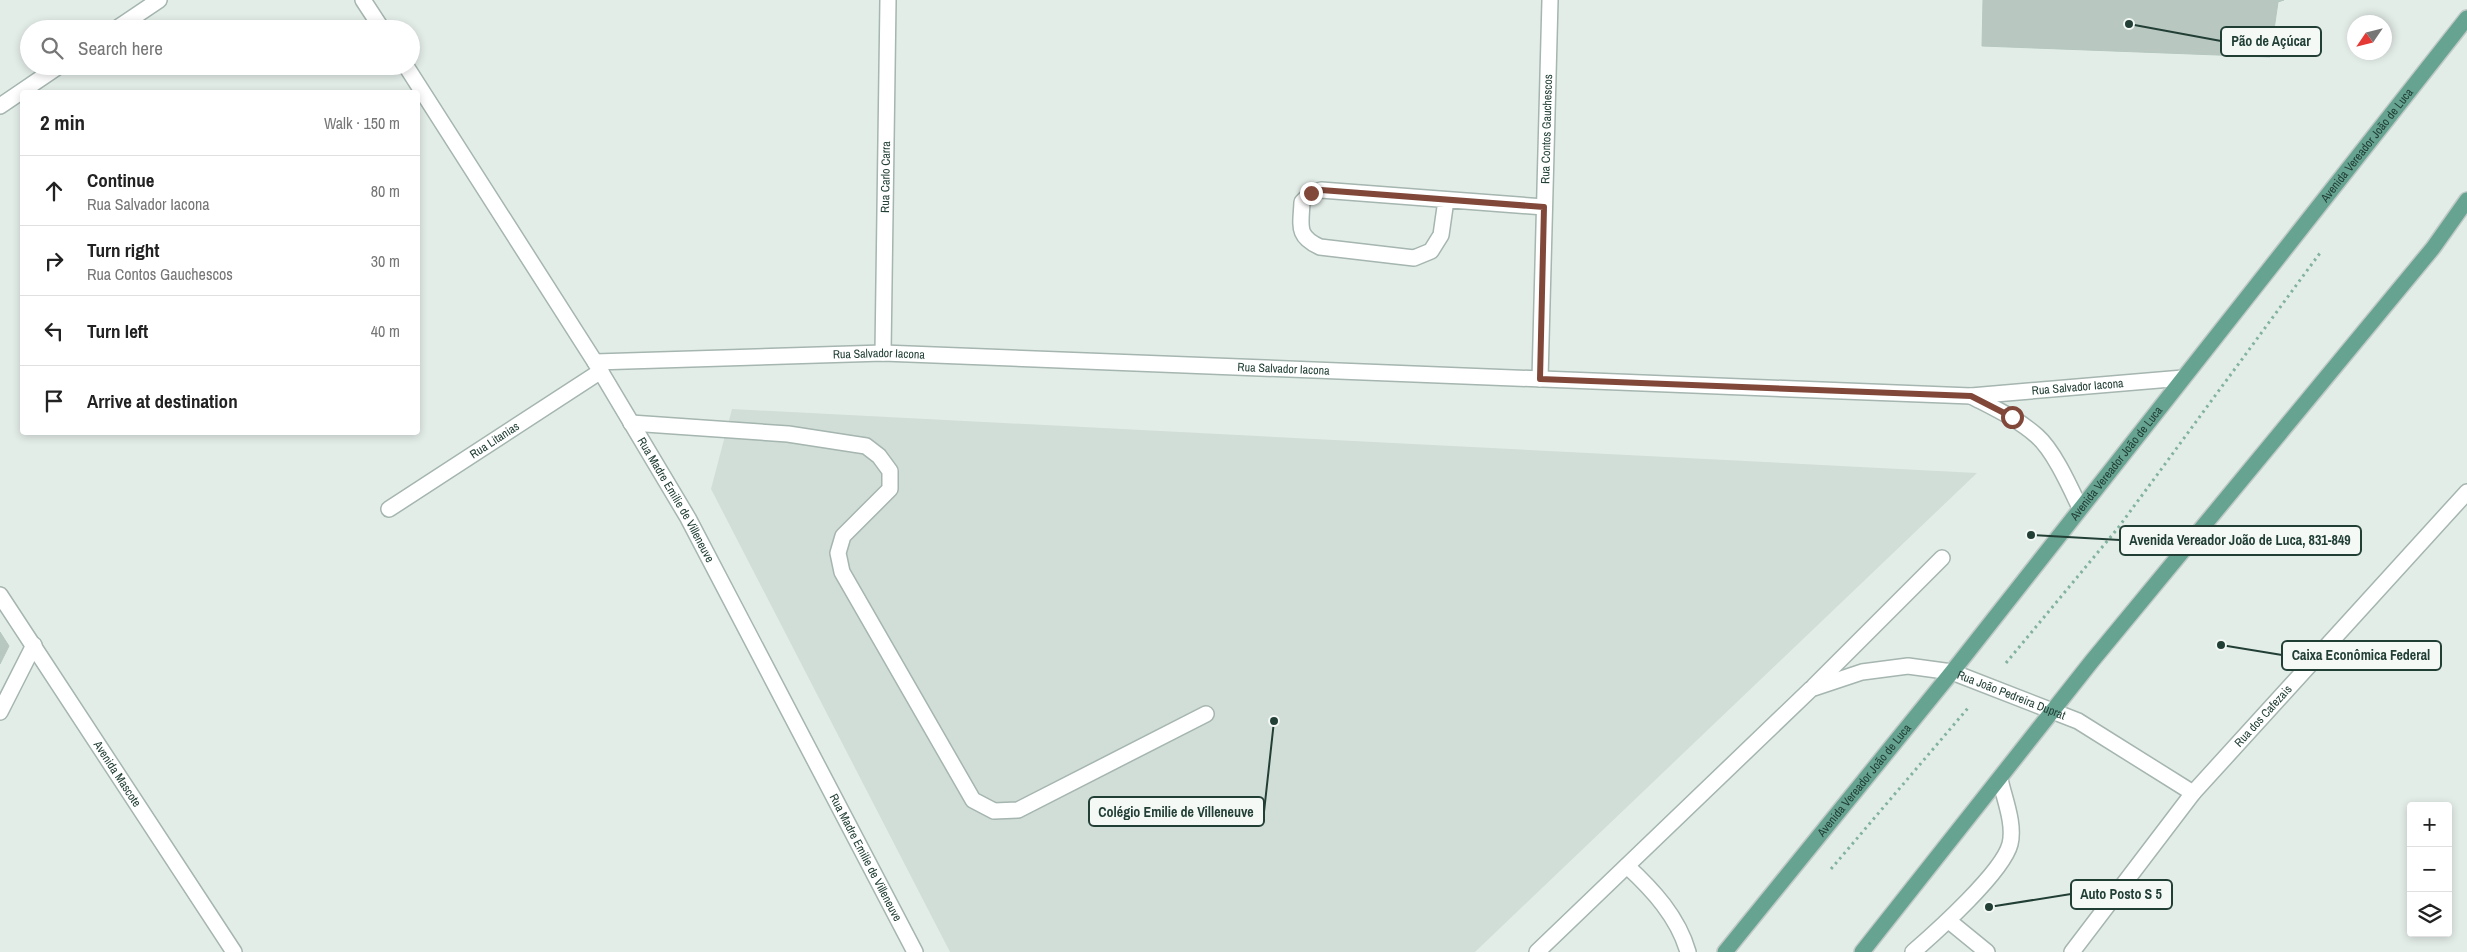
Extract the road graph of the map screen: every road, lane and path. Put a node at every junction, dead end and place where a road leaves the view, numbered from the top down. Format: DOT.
graph roads {
  1 [pos="159,0"];
  2 [pos="363,0"];
  3 [pos="888,0"];
  4 [pos="1550,0"];
  5 [pos="2467,18"];
  6 [pos="129,20"];
  7 [pos="376,20"];
  8 [pos="46,75"];
  9 [pos="412,75"];
  10 [pos="24,90"];
  11 [pos="20,92"];
  12 [pos="0,106"];
  13 [pos="1446,200"];
  14 [pos="2467,200"];
  15 [pos="1544,207"];
  16 [pos="2325,247"];
  17 [pos="883,353"];
  18 [pos="598,366"];
  19 [pos="2183,378"];
  20 [pos="1540,379"];
  21 [pos="1971,396"];
  22 [pos="631,423"];
  23 [pos="2467,492"];
  24 [pos="2080,508"];
  25 [pos="389,510"];
  26 [pos="1942,558"];
  27 [pos="0,595"];
  28 [pos="34,645"];
  29 [pos="1952,672"];
  30 [pos="1988,685"];
  31 [pos="1811,689"];
  32 [pos="2055,711"];
  33 [pos="0,712"];
  34 [pos="1206,714"];
  35 [pos="2000,779"];
  36 [pos="2193,793"];
  37 [pos="1627,866"];
  38 [pos="1830,870"];
  39 [pos="1949,921"];
  40 [pos="234,952"];
  41 [pos="915,952"];
  42 [pos="1537,952"];
  43 [pos="1688,952"];
  44 [pos="1725,952"];
  45 [pos="1862,952"];
  46 [pos="1913,952"];
  47 [pos="1987,952"];
  48 [pos="2072,952"];
  1 -- 6 [label="street"];
  2 -- 7 [label="street"];
  3 -- 17 [label="street, Rua Carlo Carra"];
  4 -- 15 [label="street, Rua Contos Gauchescos"];
  5 -- 19 [label="main road, Avenida Vereador João de Luca"];
  8 -- 10 [label="street"];
  9 -- 18 [label="street, Rua Madre Emilie de Villeneuve"];
  11 -- 12 [label="street"];
  13 -- 13 [label="street"];
  13 -- 15 [label="street"];
  14 -- 32 [label="main road"];
  15 -- 20 [label="street, Rua Contos Gauchescos"];
  16 -- 30 [label="path"];
  17 -- 18 [label="street, Rua Salvador Iacona"];
  17 -- 20 [label="street, Rua Salvador Iacona"];
  18 -- 22 [label="street, Rua Madre Emilie de Villeneuve"];
  18 -- 25 [label="street, Rua Litanias"];
  19 -- 21 [label="street, Rua Salvador Iacona"];
  19 -- 24 [label="main road, Avenida Vereador João de Luca"];
  20 -- 21 [label="street, Rua Salvador Iacona"];
  21 -- 24 [label="street, Rua Salvador Iacona"];
  22 -- 34 [label="street"];
  22 -- 41 [label="street, Rua Madre Emilie de Villeneuve"];
  23 -- 36 [label="street, Rua dos Cafezais"];
  24 -- 29 [label="main road, Avenida Vereador João de Luca"];
  26 -- 31 [label="street, Rua João Pedreira Duprat"];
  27 -- 28 [label="street, Avenida Mascote"];
  28 -- 33 [label="street"];
  28 -- 40 [label="street, Avenida Mascote"];
  29 -- 30 [label="street, Rua João Pedreira Duprat"];
  29 -- 31 [label="street, Rua João Pedreira Duprat"];
  29 -- 44 [label="main road, Avenida Vereador João de Luca"];
  30 -- 32 [label="street, Rua João Pedreira Duprat"];
  30 -- 38 [label="path"];
  31 -- 37 [label="street, Rua João Pedreira Duprat"];
  32 -- 35 [label="main road"];
  32 -- 36 [label="street, Rua João Pedreira Duprat"];
  35 -- 39 [label="street"];
  35 -- 45 [label="main road"];
  36 -- 48 [label="street, Rua dos Cafezais"];
  37 -- 42 [label="street, Rua João Pedreira Duprat"];
  37 -- 43 [label="street"];
  39 -- 46 [label="street"];
  39 -- 47 [label="street"];
}
